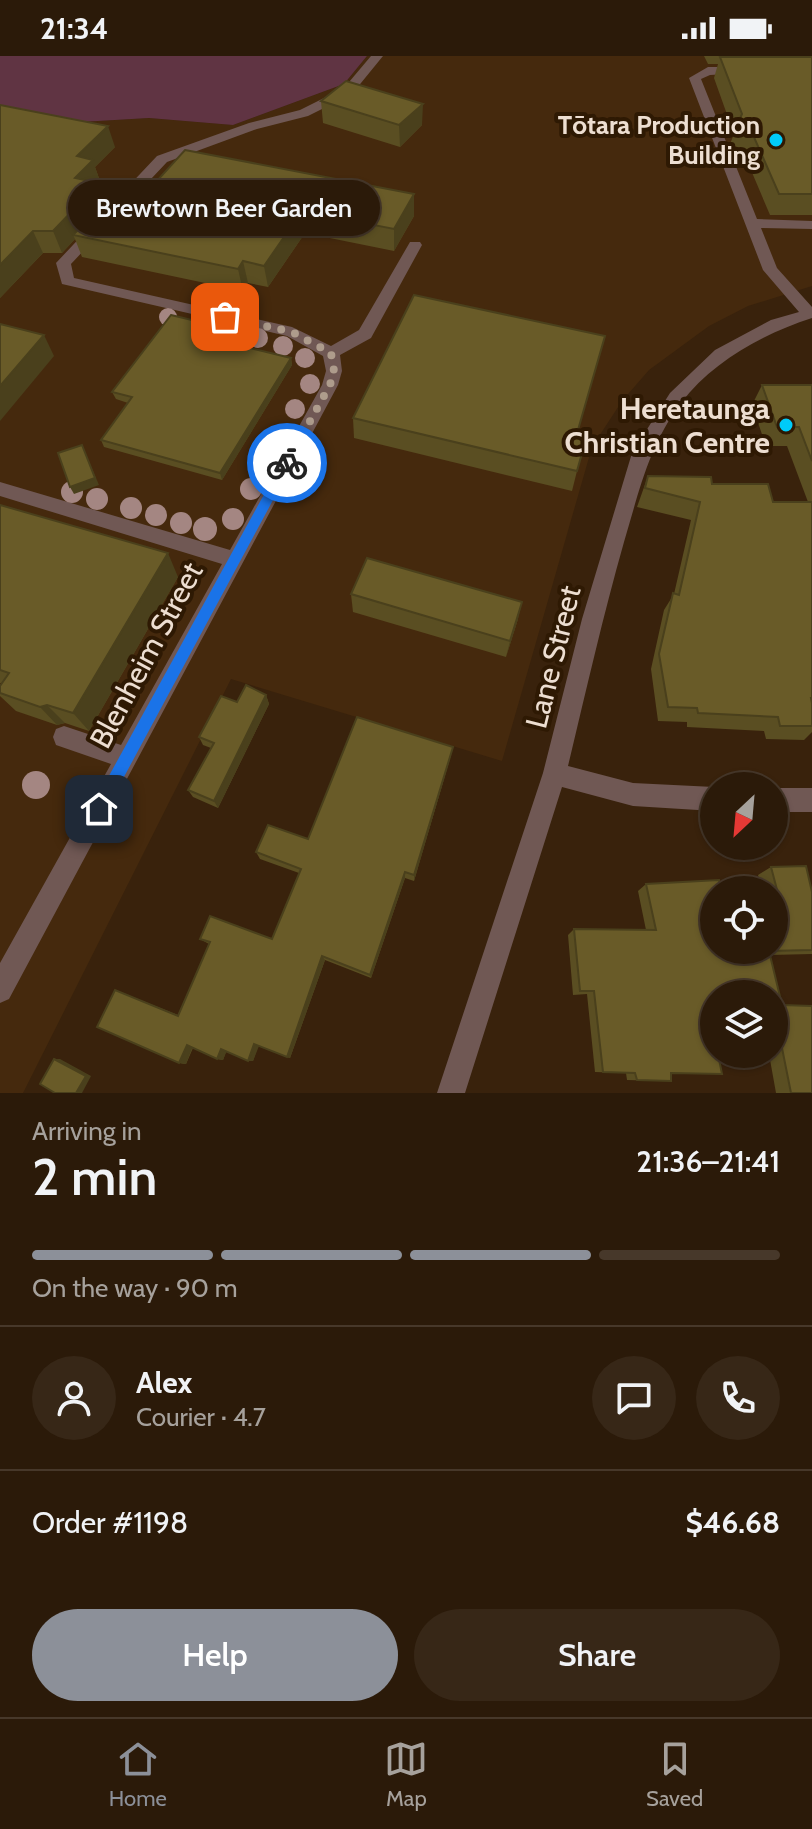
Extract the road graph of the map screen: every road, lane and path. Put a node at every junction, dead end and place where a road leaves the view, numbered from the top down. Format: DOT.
graph roads {
  1 [pos="377,56"];
  2 [pos="752,71"];
  3 [pos="752,223"];
  4 [pos="812,225"];
  5 [pos="415,245"];
  6 [pos="810,313"];
  7 [pos="331,353"];
  8 [pos="0,489"];
  9 [pos="234,560"];
  10 [pos="64,737"];
  11 [pos="127,758"];
  12 [pos="555,773"];
  13 [pos="700,799"];
  14 [pos="788,800"];
  15 [pos="812,800"];
  16 [pos="0,990"];
  17 [pos="451,1093"];
  1 -- 7 [label="street"];
  2 -- 3 [label="street"];
  3 -- 4 [label="street"];
  3 -- 6 [label="street"];
  5 -- 7 [label="street"];
  6 -- 12 [label="street, Lane Street"];
  7 -- 9 [label="street, Blenheim Street"];
  8 -- 9 [label="street"];
  9 -- 11 [label="street, Blenheim Street"];
  10 -- 11 [label="street"];
  11 -- 16 [label="street, Blenheim Street"];
  12 -- 13 [label="street"];
  12 -- 17 [label="street, Lane Street"];
  14 -- 15 [label="street"];
}
